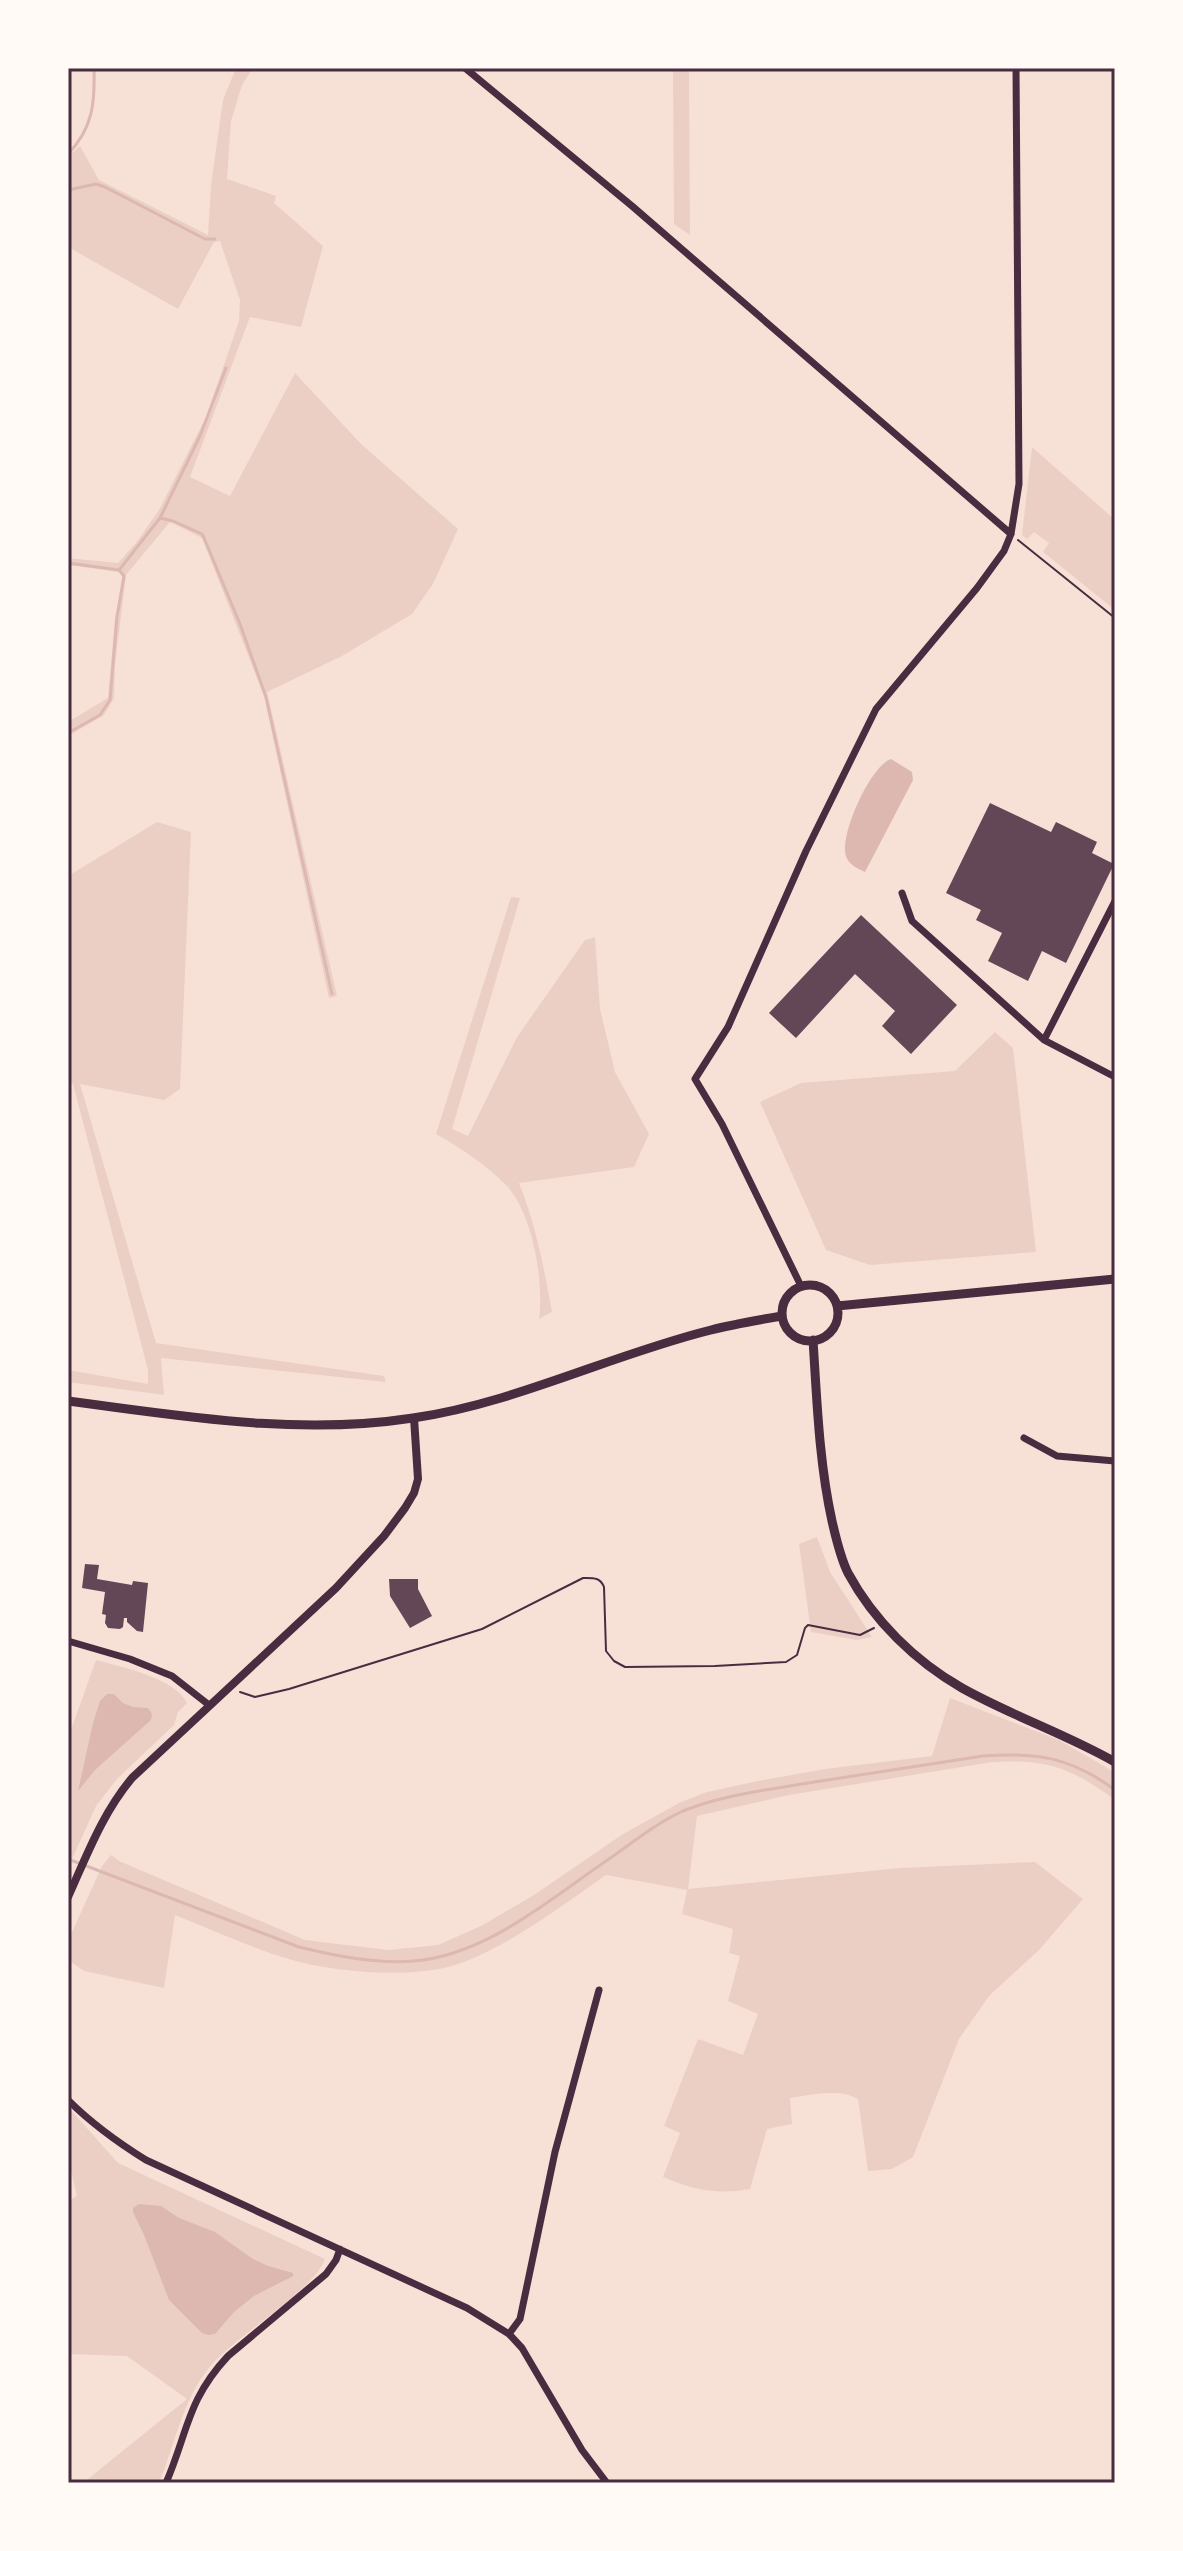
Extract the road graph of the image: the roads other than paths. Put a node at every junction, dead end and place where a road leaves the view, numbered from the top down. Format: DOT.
graph roads {
  1 [pos="465,68"];
  2 [pos="1016,68"];
  3 [pos="1011,534"];
  4 [pos="902,893"];
  5 [pos="1115,901"];
  6 [pos="1044,1040"];
  7 [pos="1115,1077"];
  8 [pos="1115,1279"];
  9 [pos="801,1286"];
  10 [pos="837,1306"];
  11 [pos="782,1316"];
  12 [pos="813,1340"];
  13 [pos="68,1401"];
  14 [pos="414,1418"];
  15 [pos="1024,1438"];
  16 [pos="1115,1461"];
  17 [pos="68,1641"];
  18 [pos="209,1705"];
  19 [pos="1115,1762"];
  20 [pos="68,1897"];
  21 [pos="599,1990"];
  22 [pos="68,2100"];
  23 [pos="340,2249"];
  24 [pos="509,2334"];
  25 [pos="166,2483"];
  26 [pos="607,2483"];
  1 -- 3 [label="street"];
  2 -- 3 [label="street"];
  3 -- 9 [label="street"];
  4 -- 6 [label="street"];
  5 -- 6 [label="street"];
  6 -- 7 [label="street"];
  8 -- 10 [label="main road"];
  9 -- 10 [label="main road"];
  9 -- 11 [label="main road"];
  10 -- 12 [label="main road"];
  11 -- 12 [label="main road"];
  11 -- 14 [label="main road"];
  12 -- 19 [label="main road"];
  13 -- 14 [label="main road"];
  14 -- 18 [label="street"];
  15 -- 16 [label="street"];
  17 -- 18 [label="street"];
  18 -- 20 [label="street"];
  21 -- 24 [label="street"];
  22 -- 23 [label="street"];
  23 -- 24 [label="street"];
  23 -- 25 [label="street"];
  24 -- 26 [label="street"];
}
